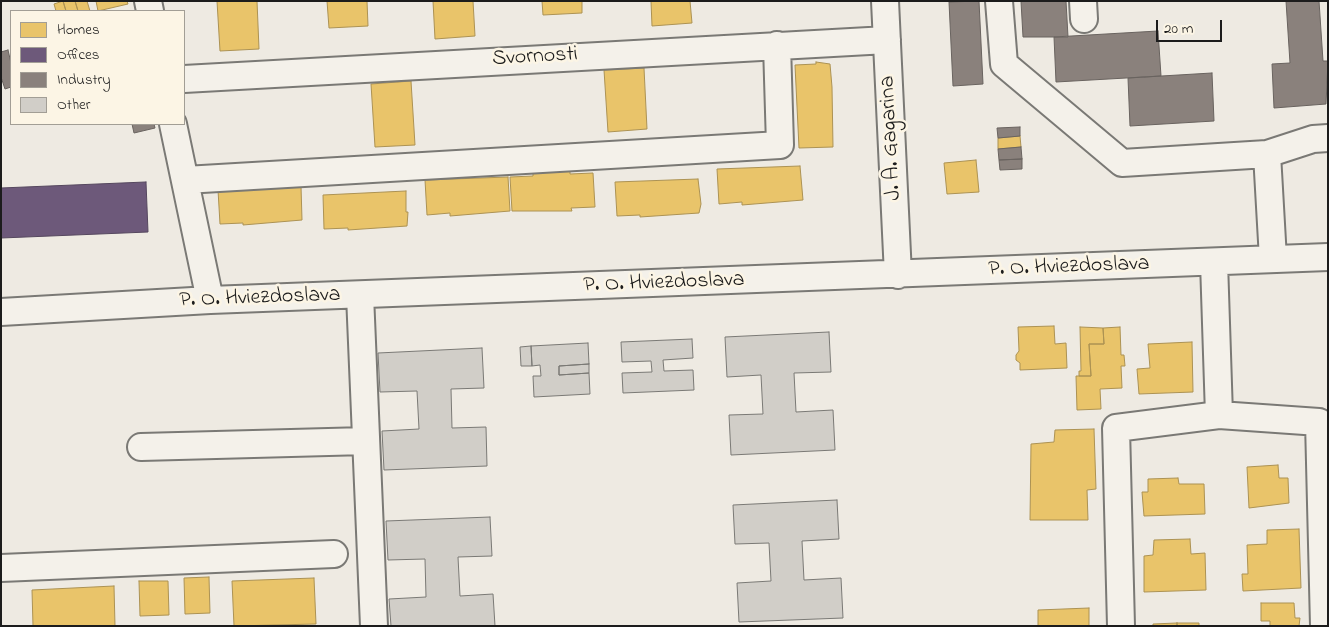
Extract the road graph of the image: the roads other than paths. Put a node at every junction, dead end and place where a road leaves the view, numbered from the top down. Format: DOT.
graph roads {
  1 [pos="885,1"];
  2 [pos="999,1"];
  3 [pos="887,40"];
  4 [pos="777,45"];
  5 [pos="185,79"];
  6 [pos="173,125"];
  7 [pos="1328,138"];
  8 [pos="1267,154"];
  9 [pos="185,180"];
  10 [pos="1328,257"];
  11 [pos="1273,259"];
  12 [pos="1214,262"];
  13 [pos="898,275"];
  14 [pos="360,295"];
  15 [pos="210,300"];
  16 [pos="1,312"];
  17 [pos="1219,415"];
  18 [pos="366,441"];
  19 [pos="141,447"];
  20 [pos="334,554"];
  21 [pos="1,568"];
  22 [pos="374,626"];
  23 [pos="1121,626"];
  24 [pos="1324,626"];
  1 -- 3 [label="street, J. A. Gagarina"];
  2 -- 8 [label="street"];
  3 -- 4 [label="street, Svornosti"];
  3 -- 13 [label="street, J. A. Gagarina"];
  4 -- 5 [label="street, Svornosti"];
  4 -- 9 [label="street"];
  6 -- 9 [label="street"];
  7 -- 8 [label="street"];
  8 -- 11 [label="street"];
  9 -- 15 [label="street"];
  10 -- 11 [label="street, P. O. Hviezdoslava"];
  11 -- 12 [label="street, P. O. Hviezdoslava"];
  12 -- 13 [label="street, P. O. Hviezdoslava"];
  12 -- 17 [label="street"];
  13 -- 14 [label="street, P. O. Hviezdoslava"];
  14 -- 15 [label="street, P. O. Hviezdoslava"];
  14 -- 18 [label="street"];
  15 -- 16 [label="street, P. O. Hviezdoslava"];
  17 -- 23 [label="street"];
  17 -- 24 [label="street"];
  18 -- 19 [label="street"];
  18 -- 22 [label="street"];
  20 -- 21 [label="street"];
}
